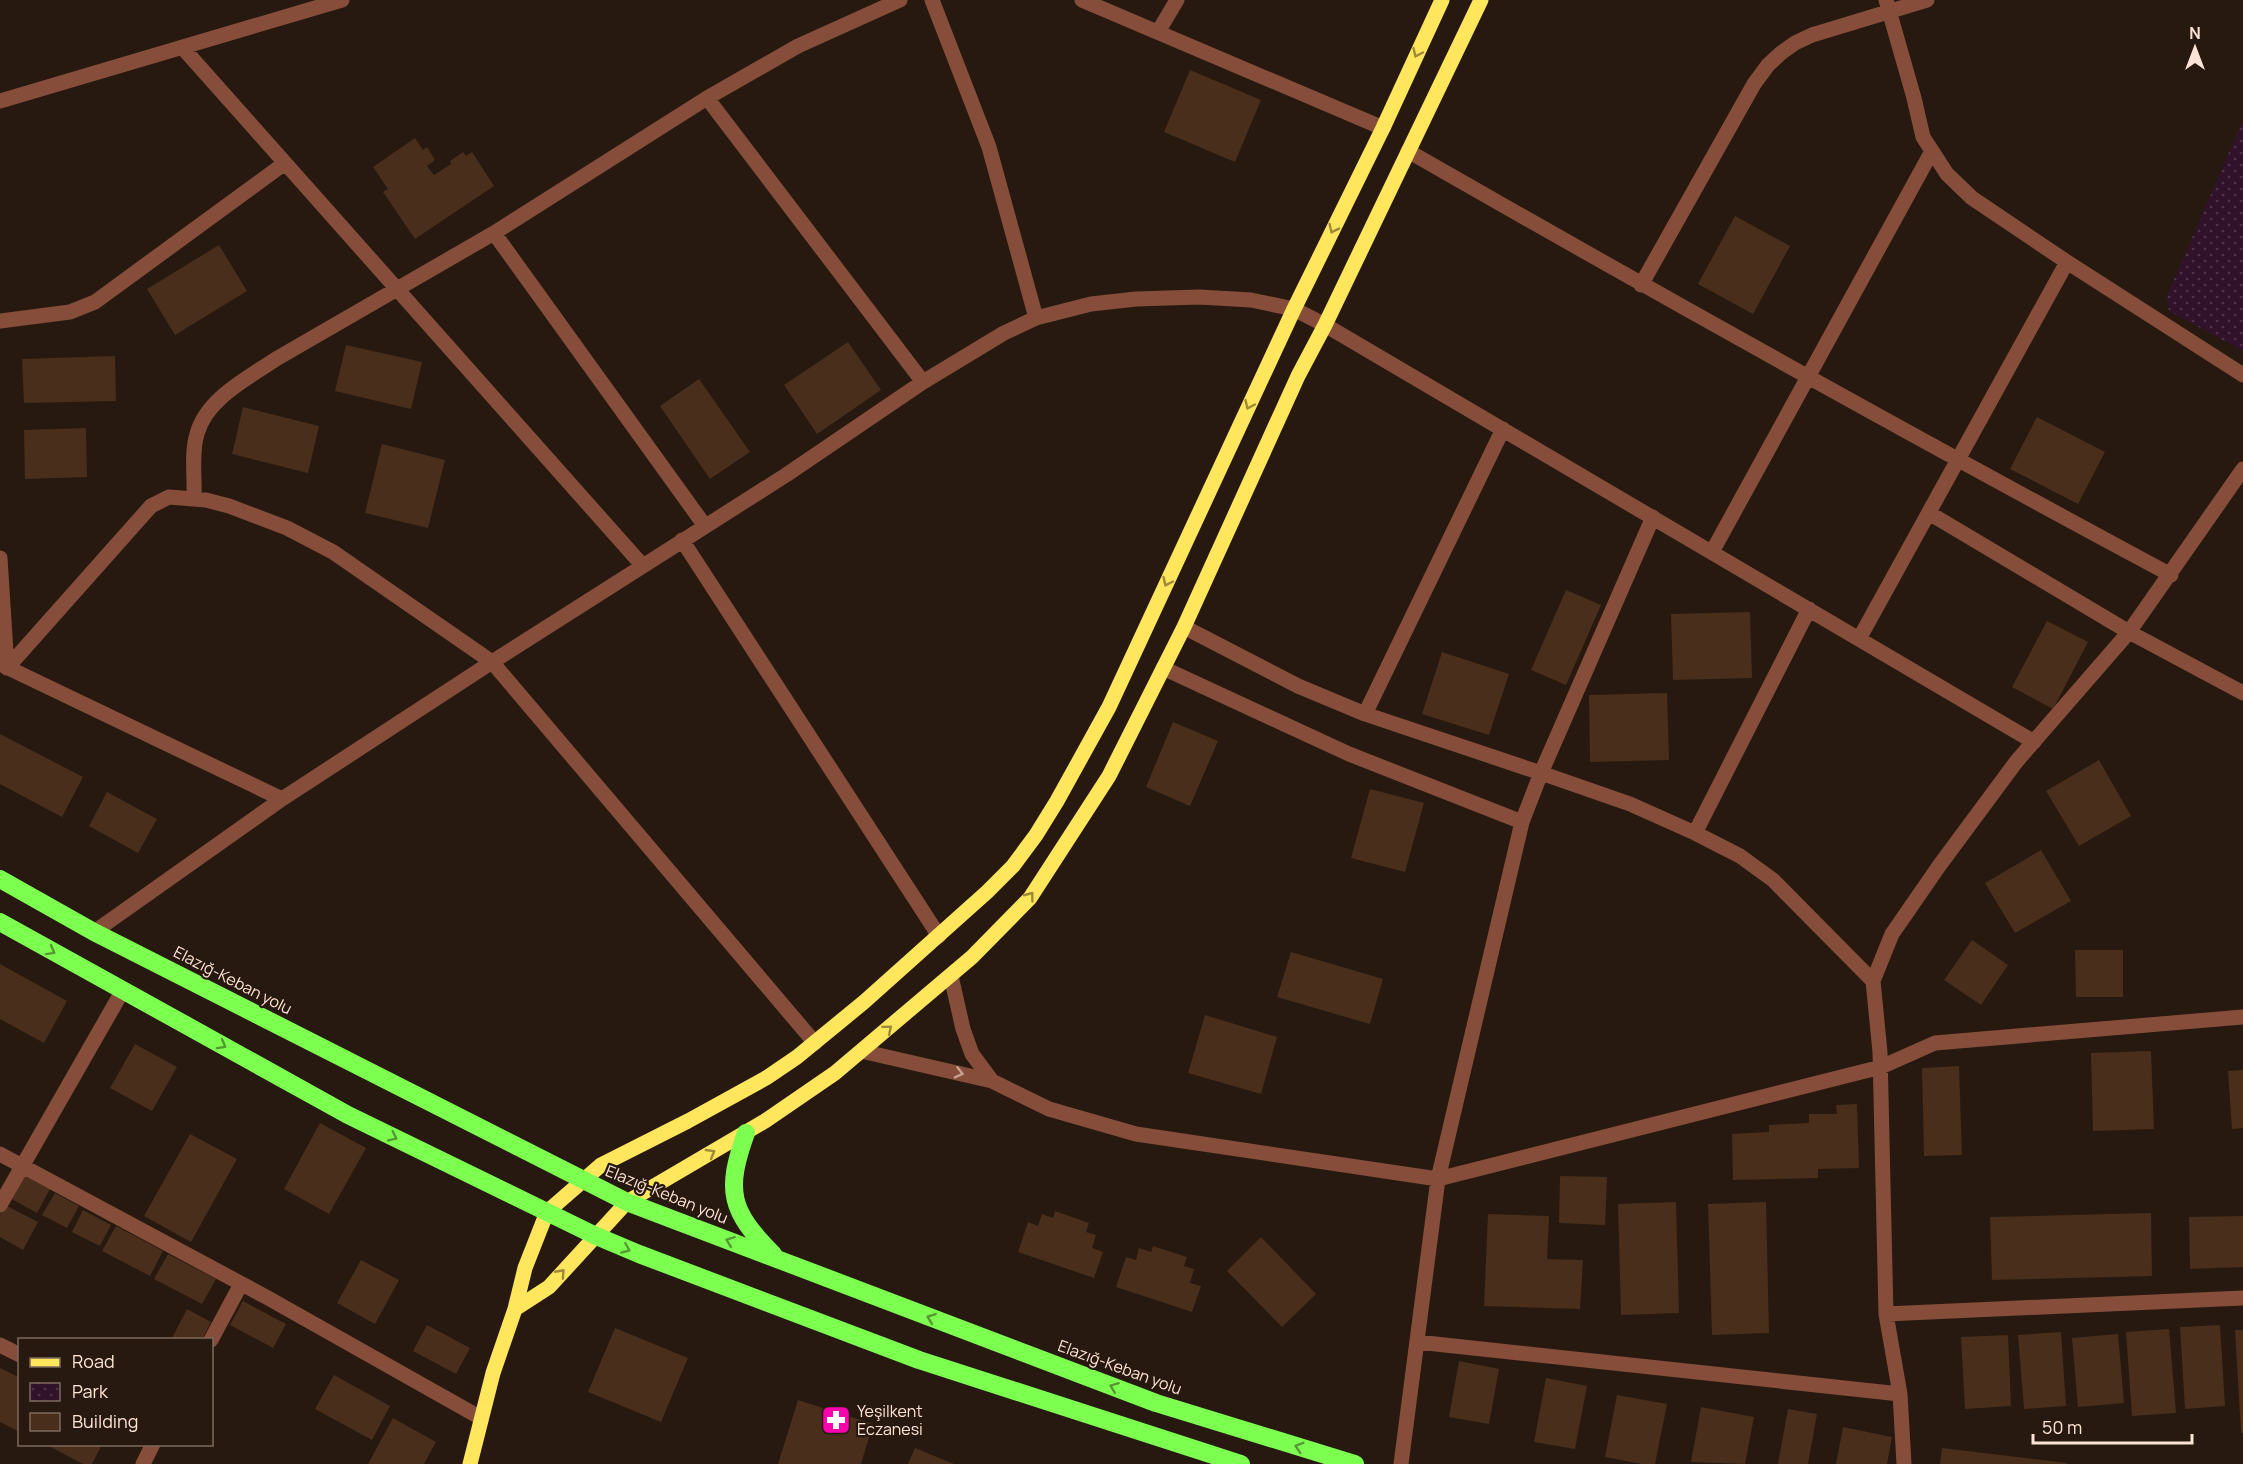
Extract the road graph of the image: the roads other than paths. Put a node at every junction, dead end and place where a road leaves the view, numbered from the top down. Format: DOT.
graph roads {
  1 [pos="342,0"];
  2 [pos="900,0"];
  3 [pos="932,0"];
  4 [pos="1082,0"];
  5 [pos="1177,0"];
  6 [pos="1481,0"];
  7 [pos="1927,0"];
  8 [pos="1437,2"];
  9 [pos="1888,6"];
  10 [pos="1158,32"];
  11 [pos="182,47"];
  12 [pos="707,98"];
  13 [pos="0,101"];
  14 [pos="1383,128"];
  15 [pos="1408,151"];
  16 [pos="1932,151"];
  17 [pos="285,163"];
  18 [pos="494,233"];
  19 [pos="2067,262"];
  20 [pos="1641,285"];
  21 [pos="396,290"];
  22 [pos="1294,309"];
  23 [pos="1036,318"];
  24 [pos="0,321"];
  25 [pos="1325,324"];
  26 [pos="2243,375"];
  27 [pos="1809,376"];
  28 [pos="923,382"];
  29 [pos="1503,429"];
  30 [pos="1957,460"];
  31 [pos="2243,469"];
  32 [pos="194,498"];
  33 [pos="1929,513"];
  34 [pos="1653,518"];
  35 [pos="705,526"];
  36 [pos="682,540"];
  37 [pos="1712,552"];
  38 [pos="0,558"];
  39 [pos="643,566"];
  40 [pos="2170,575"];
  41 [pos="1809,609"];
  42 [pos="1184,627"];
  43 [pos="2129,632"];
  44 [pos="1859,639"];
  45 [pos="492,662"];
  46 [pos="3,666"];
  47 [pos="1163,668"];
  48 [pos="2243,693"];
  49 [pos="1365,714"];
  50 [pos="2034,742"];
  51 [pos="1541,773"];
  52 [pos="282,799"];
  53 [pos="1522,822"];
  54 [pos="1695,833"];
  55 [pos="0,879"];
  56 [pos="0,922"];
  57 [pos="94,932"];
  58 [pos="939,936"];
  59 [pos="951,976"];
  60 [pos="1873,981"];
  61 [pos="123,990"];
  62 [pos="2243,1017"];
  63 [pos="815,1042"];
  64 [pos="861,1051"];
  65 [pos="1881,1067"];
  66 [pos="992,1082"];
  67 [pos="746,1133"];
  68 [pos="0,1154"];
  69 [pos="21,1165"];
  70 [pos="1438,1179"];
  71 [pos="584,1180"];
  72 [pos="627,1202"];
  73 [pos="0,1205"];
  74 [pos="548,1212"];
  75 [pos="594,1236"];
  76 [pos="779,1260"];
  77 [pos="241,1284"];
  78 [pos="2243,1298"];
  79 [pos="515,1309"];
  80 [pos="1886,1314"];
  81 [pos="212,1338"];
  82 [pos="1417,1342"];
  83 [pos="0,1345"];
  84 [pos="18,1354"];
  85 [pos="1900,1394"];
  86 [pos="481,1418"];
  87 [pos="152,1446"];
  88 [pos="143,1464"];
  89 [pos="470,1464"];
  90 [pos="1241,1464"];
  91 [pos="1355,1464"];
  92 [pos="1401,1464"];
  93 [pos="1904,1464"];
  1 -- 11 [label="street"];
  2 -- 12 [label="street"];
  3 -- 23 [label="street"];
  4 -- 10 [label="street"];
  5 -- 10 [label="street"];
  6 -- 15 [label="main road"];
  7 -- 9 [label="street"];
  8 -- 14 [label="main road, one-way"];
  9 -- 16 [label="street"];
  9 -- 20 [label="street"];
  10 -- 14 [label="street"];
  11 -- 13 [label="street"];
  11 -- 17 [label="street"];
  12 -- 18 [label="street"];
  12 -- 28 [label="street"];
  14 -- 22 [label="main road, one-way"];
  15 -- 20 [label="street"];
  15 -- 25 [label="main road"];
  16 -- 19 [label="street"];
  16 -- 27 [label="street"];
  17 -- 21 [label="street"];
  17 -- 24 [label="street"];
  18 -- 21 [label="street"];
  18 -- 35 [label="street"];
  19 -- 26 [label="street"];
  19 -- 30 [label="street"];
  20 -- 27 [label="street"];
  21 -- 32 [label="street"];
  21 -- 39 [label="street"];
  22 -- 23 [label="street"];
  22 -- 25 [label="street"];
  22 -- 58 [label="main road, one-way"];
  23 -- 28 [label="street"];
  25 -- 29 [label="street"];
  25 -- 42 [label="main road"];
  27 -- 30 [label="street"];
  27 -- 37 [label="street"];
  28 -- 35 [label="street"];
  29 -- 34 [label="street"];
  29 -- 49 [label="street"];
  30 -- 33 [label="street"];
  30 -- 40 [label="street"];
  31 -- 40 [label="street"];
  32 -- 45 [label="street"];
  32 -- 46 [label="street"];
  33 -- 43 [label="street"];
  33 -- 44 [label="street"];
  34 -- 37 [label="street"];
  34 -- 51 [label="street"];
  35 -- 36 [label="street"];
  36 -- 39 [label="street"];
  36 -- 58 [label="street"];
  37 -- 41 [label="street"];
  38 -- 46 [label="street"];
  39 -- 45 [label="street"];
  40 -- 43 [label="street"];
  41 -- 44 [label="street"];
  41 -- 54 [label="street"];
  42 -- 47 [label="main road"];
  42 -- 49 [label="street"];
  43 -- 48 [label="street"];
  43 -- 50 [label="street"];
  44 -- 50 [label="street"];
  45 -- 52 [label="street"];
  45 -- 63 [label="street"];
  46 -- 52 [label="street"];
  47 -- 53 [label="street"];
  59 -- 47 [label="main road, one-way"];
  49 -- 51 [label="street"];
  50 -- 60 [label="street"];
  51 -- 53 [label="street"];
  51 -- 54 [label="street"];
  52 -- 57 [label="street"];
  53 -- 70 [label="street"];
  54 -- 60 [label="street"];
  55 -- 57 [label="highway, Elazığ-Keban yolu"];
  56 -- 61 [label="highway, one-way"];
  57 -- 71 [label="highway, Elazığ-Keban yolu"];
  58 -- 63 [label="main road"];
  64 -- 59 [label="main road, one-way"];
  59 -- 66 [label="street"];
  60 -- 65 [label="street"];
  61 -- 69 [label="street"];
  61 -- 74 [label="highway, one-way"];
  62 -- 65 [label="street"];
  63 -- 71 [label="main road"];
  64 -- 66 [label="street, one-way"];
  64 -- 67 [label="main road"];
  65 -- 70 [label="street"];
  65 -- 80 [label="street"];
  66 -- 70 [label="street"];
  72 -- 67 [label="main road, one-way"];
  67 -- 76 [label="highway"];
  68 -- 69 [label="street"];
  69 -- 73 [label="street"];
  69 -- 77 [label="street"];
  70 -- 82 [label="street"];
  71 -- 72 [label="highway, Elazığ-Keban yolu"];
  71 -- 74 [label="main road"];
  72 -- 75 [label="main road"];
  76 -- 72 [label="highway, Elazığ-Keban yolu, one-way"];
  74 -- 75 [label="highway"];
  74 -- 79 [label="main road"];
  79 -- 75 [label="main road, one-way"];
  75 -- 90 [label="highway, one-way"];
  91 -- 76 [label="highway, Elazığ-Keban yolu, one-way"];
  77 -- 81 [label="street"];
  77 -- 86 [label="street"];
  78 -- 80 [label="street"];
  79 -- 86 [label="main road"];
  80 -- 85 [label="street"];
  82 -- 85 [label="street"];
  82 -- 92 [label="street"];
  83 -- 84 [label="street"];
  85 -- 93 [label="street"];
  86 -- 89 [label="main road"];
  87 -- 88 [label="street"];
}
